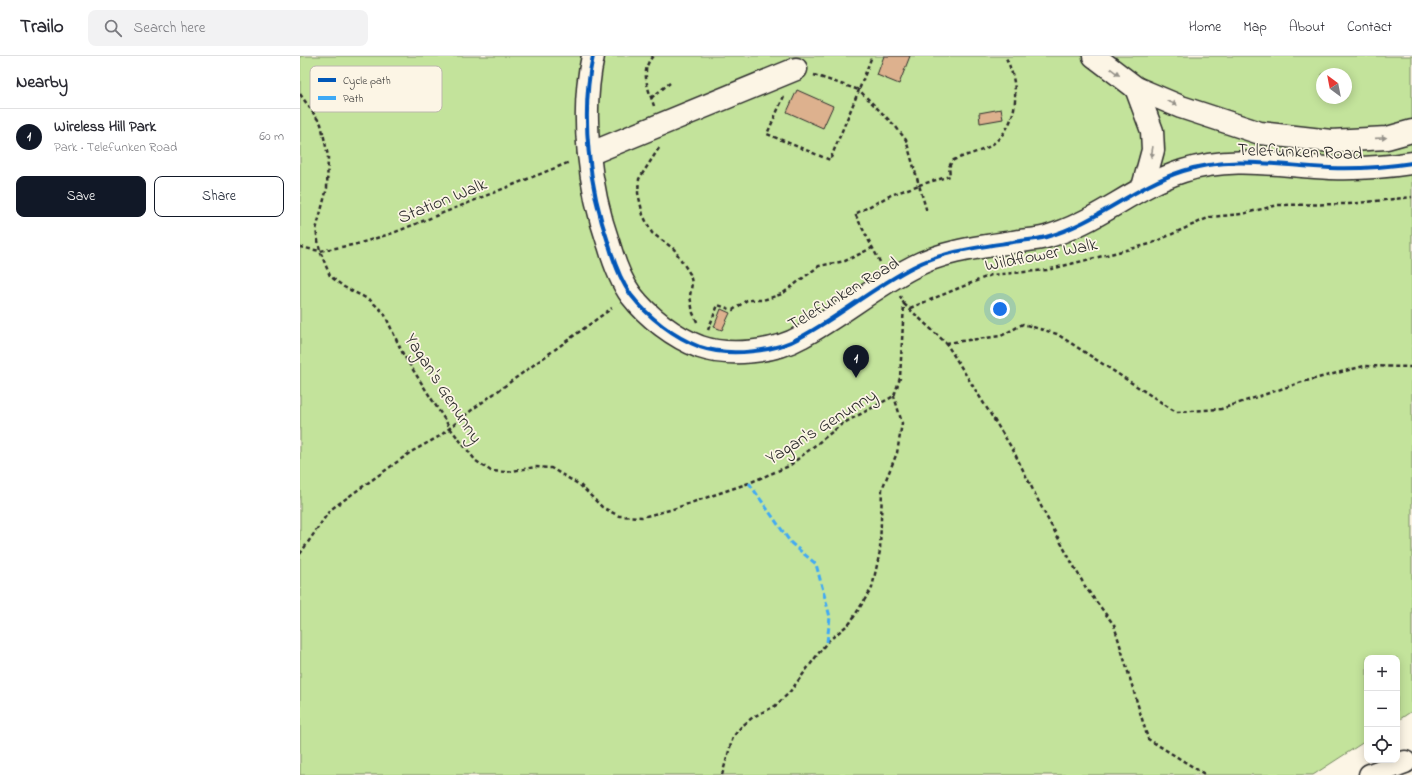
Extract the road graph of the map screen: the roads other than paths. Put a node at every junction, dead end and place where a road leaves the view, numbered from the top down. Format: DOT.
graph roads {
  1 [pos="593,56"];
  2 [pos="1094,56"];
  3 [pos="796,69"];
  4 [pos="1136,88"];
  5 [pos="1412,131"];
  6 [pos="589,154"];
  7 [pos="1412,163"];
  8 [pos="1143,187"];
  9 [pos="1402,765"];
  10 [pos="1370,775"];
  1 -- 6 [label="street, Telefunken Road"];
  2 -- 4 [label="street, Telefunken Road, one-way"];
  3 -- 6 [label="street"];
  4 -- 5 [label="street, Telefunken Road, one-way"];
  4 -- 8 [label="street, Telefunken Road, one-way"];
  6 -- 8 [label="street, Telefunken Road"];
  7 -- 8 [label="street, Telefunken Road"];
  9 -- 10 [label="street"];
}
